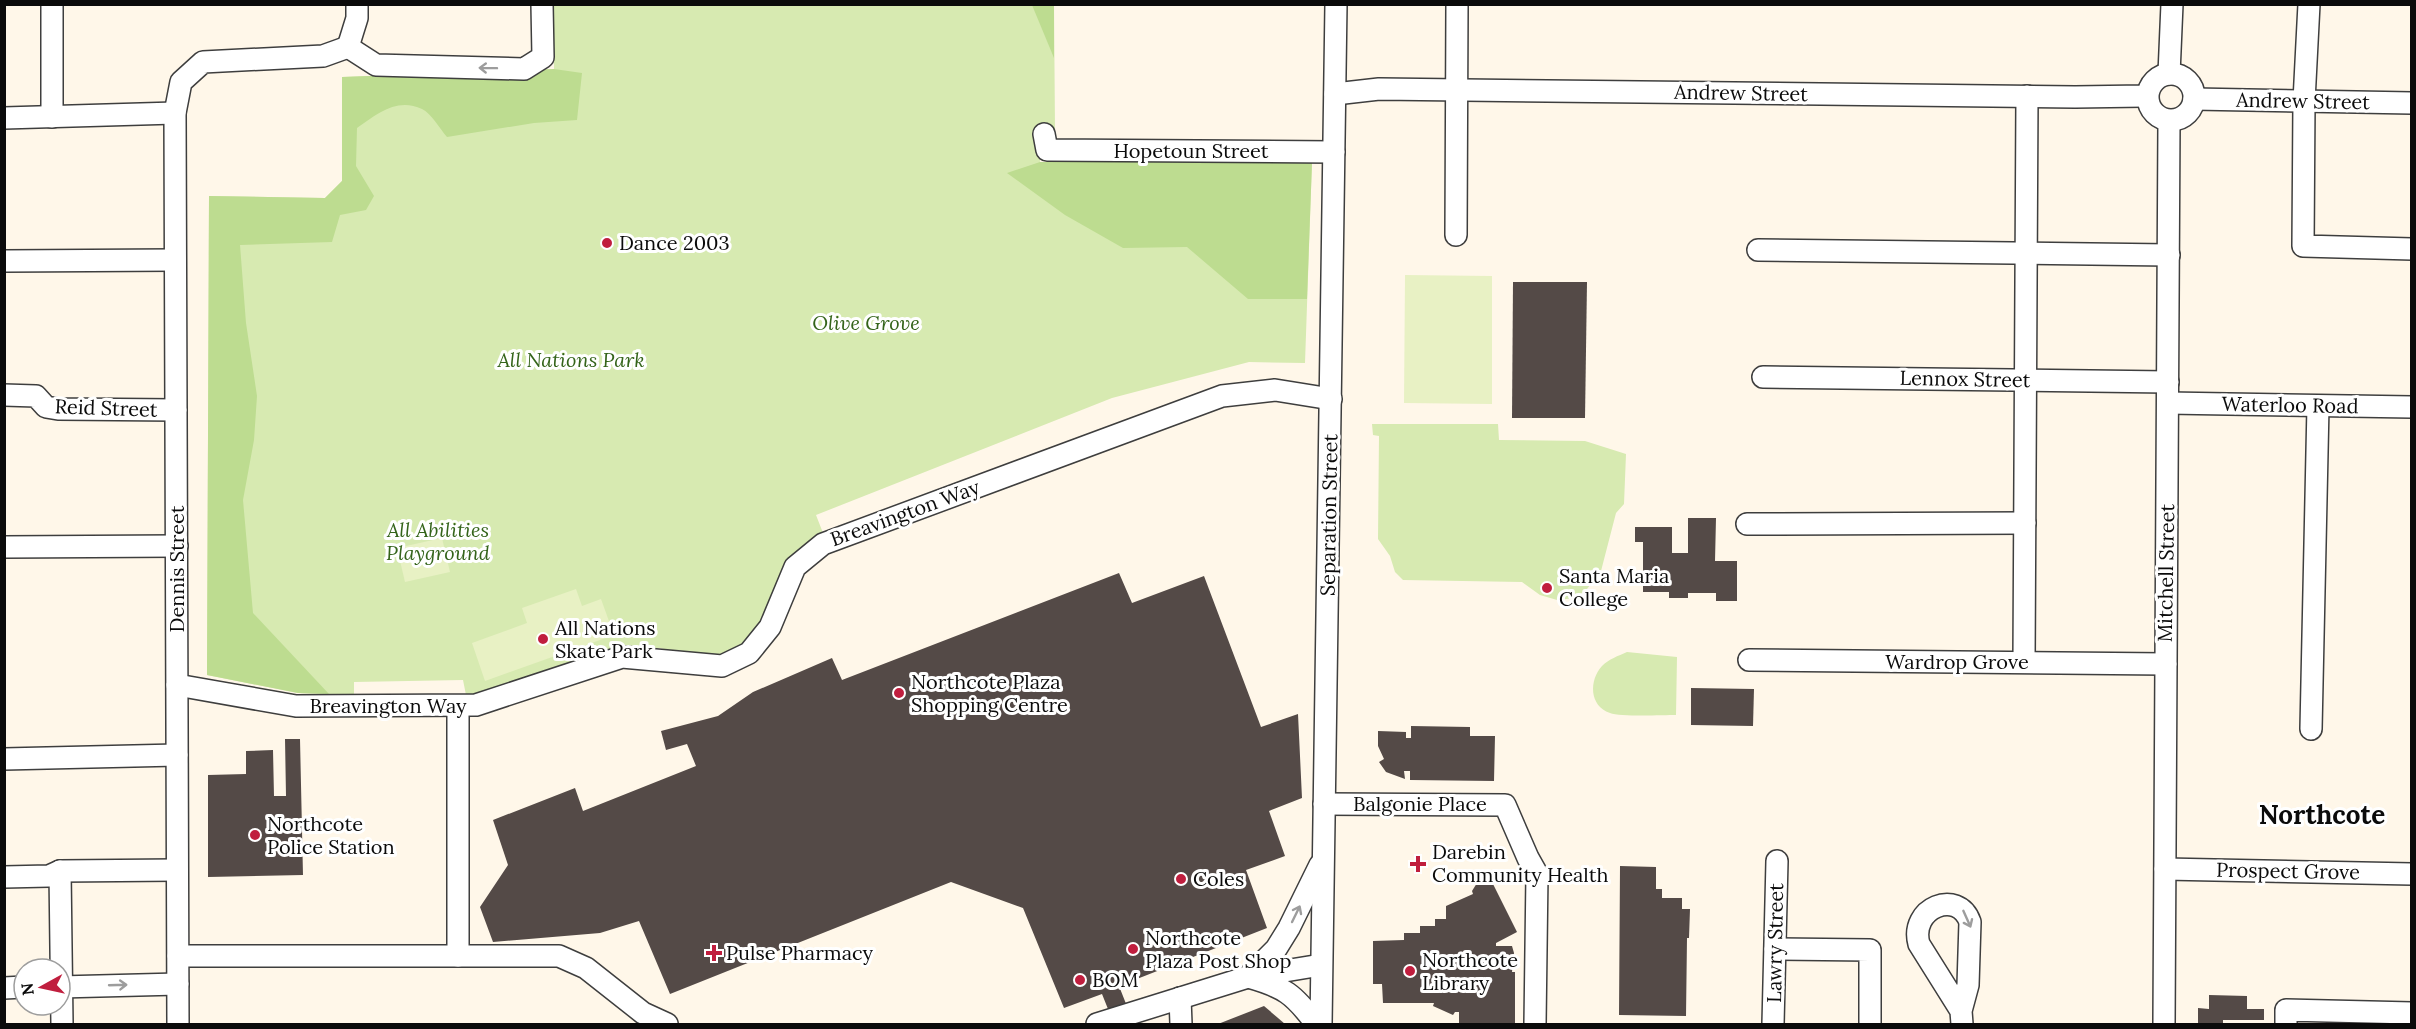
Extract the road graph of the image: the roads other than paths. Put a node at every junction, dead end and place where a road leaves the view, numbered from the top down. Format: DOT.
graph roads {
  1 [pos="52,4"];
  2 [pos="357,4"];
  3 [pos="542,4"];
  4 [pos="1336,4"];
  5 [pos="1457,4"];
  6 [pos="2172,4"];
  7 [pos="2309,4"];
  8 [pos="348,47"];
  9 [pos="2169,74"];
  10 [pos="1456,90"];
  11 [pos="1335,94"];
  12 [pos="2147,94"];
  13 [pos="2027,96"];
  14 [pos="2194,99"];
  15 [pos="2304,101"];
  16 [pos="2412,103"];
  17 [pos="175,112"];
  18 [pos="52,117"];
  19 [pos="4,118"];
  20 [pos="2169,121"];
  21 [pos="1045,148"];
  22 [pos="1334,152"];
  23 [pos="1456,235"];
  24 [pos="2412,249"];
  25 [pos="1758,250"];
  26 [pos="2027,253"];
  27 [pos="2169,255"];
  28 [pos="176,260"];
  29 [pos="4,261"];
  30 [pos="1762,377"];
  31 [pos="2027,380"];
  32 [pos="2168,393"];
  33 [pos="4,395"];
  34 [pos="1330,399"];
  35 [pos="2318,406"];
  36 [pos="2412,407"];
  37 [pos="176,411"];
  38 [pos="2025,523"];
  39 [pos="1747,524"];
  40 [pos="177,546"];
  41 [pos="4,547"];
  42 [pos="1749,660"];
  43 [pos="2024,662"];
  44 [pos="2166,664"];
  45 [pos="177,685"];
  46 [pos="458,706"];
  47 [pos="2311,729"];
  48 [pos="177,755"];
  49 [pos="4,759"];
  50 [pos="1324,804"];
  51 [pos="1323,859"];
  52 [pos="1777,861"];
  53 [pos="2165,869"];
  54 [pos="177,870"];
  55 [pos="60,871"];
  56 [pos="2412,874"];
  57 [pos="4,877"];
  58 [pos="1775,949"];
  59 [pos="178,956"];
  60 [pos="458,956"];
  61 [pos="61,957"];
  62 [pos="1321,965"];
  63 [pos="1248,977"];
  64 [pos="178,984"];
  65 [pos="72,987"];
  66 [pos="1180,998"];
  67 [pos="2412,1013"];
  68 [pos="178,1024"];
  69 [pos="667,1024"];
  70 [pos="1097,1024"];
  71 [pos="1181,1024"];
  72 [pos="1318,1024"];
  73 [pos="1535,1024"];
  74 [pos="1773,1024"];
  75 [pos="1870,1024"];
  76 [pos="2164,1024"];
  77 [pos="2286,1024"];
  1 -- 18 [label="street"];
  2 -- 8 [label="street"];
  3 -- 8 [label="street, one-way"];
  4 -- 11 [label="street, Separation Street"];
  5 -- 10 [label="street"];
  6 -- 9 [label="street"];
  7 -- 15 [label="street"];
  8 -- 17 [label="street, Dennis Street"];
  9 -- 12 [label="street"];
  9 -- 14 [label="street"];
  10 -- 11 [label="street, Andrew Street"];
  10 -- 13 [label="street, Andrew Street"];
  10 -- 23 [label="street"];
  11 -- 22 [label="street, Separation Street"];
  12 -- 13 [label="street, Andrew Street"];
  12 -- 20 [label="street"];
  13 -- 26 [label="street"];
  14 -- 15 [label="street, Andrew Street"];
  14 -- 20 [label="street"];
  15 -- 16 [label="street, Andrew Street"];
  15 -- 24 [label="street"];
  17 -- 18 [label="street"];
  17 -- 28 [label="street, Dennis Street"];
  18 -- 19 [label="street"];
  20 -- 27 [label="street, Mitchell Street"];
  21 -- 22 [label="street, Hopetoun Street"];
  22 -- 34 [label="street, Separation Street"];
  25 -- 26 [label="street"];
  26 -- 27 [label="street"];
  26 -- 31 [label="street"];
  27 -- 32 [label="street, Mitchell Street"];
  28 -- 29 [label="street"];
  28 -- 37 [label="street, Dennis Street"];
  30 -- 31 [label="street, Lennox Street"];
  31 -- 32 [label="street, Lennox Street"];
  31 -- 38 [label="street"];
  32 -- 35 [label="street, Waterloo Road"];
  32 -- 44 [label="street, Mitchell Street"];
  33 -- 37 [label="street, Reid Street"];
  34 -- 46 [label="street, Breavington Way"];
  34 -- 50 [label="street, Separation Street"];
  35 -- 36 [label="street, Waterloo Road"];
  35 -- 47 [label="street"];
  37 -- 40 [label="street, Dennis Street"];
  38 -- 39 [label="street"];
  38 -- 43 [label="street"];
  40 -- 41 [label="street"];
  40 -- 45 [label="street, Dennis Street"];
  42 -- 43 [label="street, Wardrop Grove"];
  43 -- 44 [label="street, Wardrop Grove"];
  44 -- 53 [label="street, Mitchell Street"];
  45 -- 46 [label="street, Breavington Way"];
  45 -- 48 [label="street, Dennis Street"];
  46 -- 60 [label="street"];
  48 -- 49 [label="street"];
  48 -- 54 [label="street, Dennis Street"];
  50 -- 51 [label="street, Separation Street"];
  50 -- 73 [label="street, Balgonie Place"];
  51 -- 62 [label="street, Separation Street"];
  63 -- 51 [label="street, one-way"];
  52 -- 58 [label="street, Lawry Street"];
  53 -- 56 [label="street, Prospect Grove"];
  53 -- 76 [label="street, Mitchell Street"];
  54 -- 55 [label="street"];
  54 -- 59 [label="street, Dennis Street"];
  55 -- 57 [label="street"];
  55 -- 61 [label="street"];
  58 -- 74 [label="street, Lawry Street"];
  58 -- 75 [label="street"];
  59 -- 60 [label="street"];
  59 -- 64 [label="street, Dennis Street"];
  60 -- 69 [label="street"];
  62 -- 63 [label="street"];
  62 -- 72 [label="street, Separation Street"];
  63 -- 66 [label="street"];
  63 -- 72 [label="street"];
  65 -- 64 [label="street, one-way"];
  64 -- 68 [label="street, Dennis Street"];
  66 -- 70 [label="street"];
  66 -- 71 [label="street"];
  67 -- 77 [label="street"];
}
